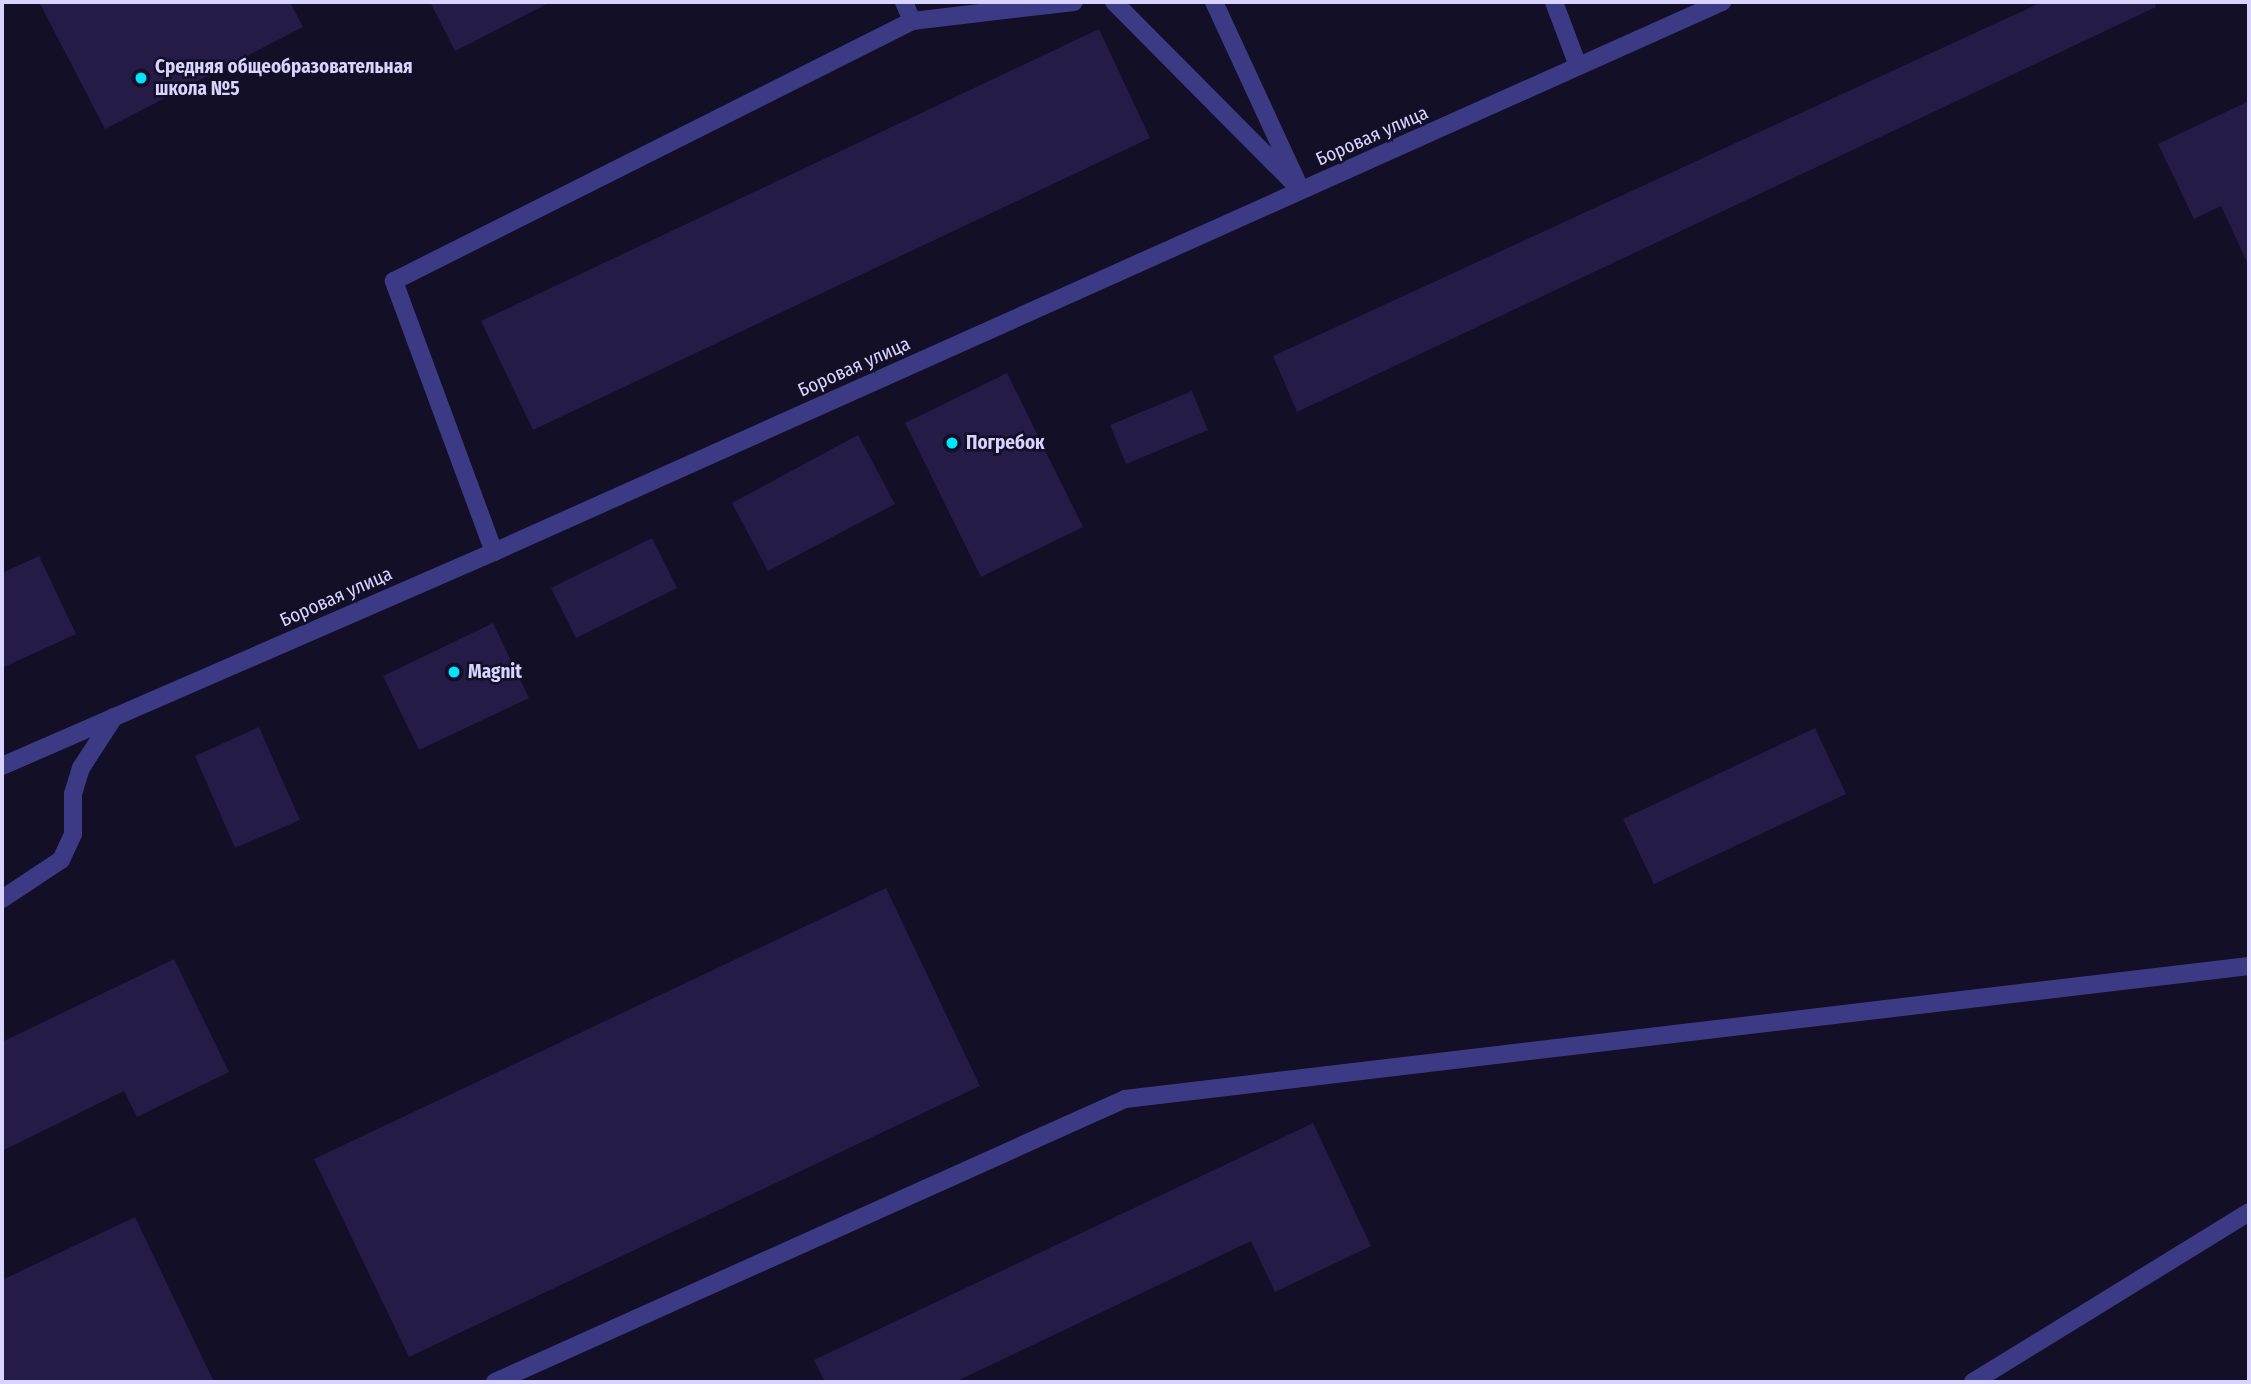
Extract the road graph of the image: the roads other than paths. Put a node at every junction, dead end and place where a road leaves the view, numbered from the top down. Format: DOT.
graph roads {
  1 [pos="904,2"];
  2 [pos="1074,2"];
  3 [pos="1114,2"];
  4 [pos="1214,2"];
  5 [pos="1554,2"];
  6 [pos="1722,2"];
  7 [pos="912,21"];
  8 [pos="1578,66"];
  9 [pos="1301,190"];
  10 [pos="494,552"];
  11 [pos="114,717"];
  12 [pos="2,766"];
  13 [pos="2,899"];
  14 [pos="2249,966"];
  15 [pos="2249,1212"];
  16 [pos="495,1382"];
  17 [pos="1973,1382"];
  1 -- 7 [label="street"];
  2 -- 7 [label="street"];
  3 -- 9 [label="street"];
  4 -- 9 [label="street"];
  5 -- 8 [label="street"];
  6 -- 8 [label="street, Боровая улица"];
  7 -- 10 [label="street"];
  8 -- 9 [label="street, Боровая улица"];
  9 -- 10 [label="street, Боровая улица"];
  10 -- 11 [label="street, Боровая улица"];
  11 -- 12 [label="street, Боровая улица"];
  11 -- 13 [label="street"];
  14 -- 16 [label="street"];
  15 -- 17 [label="street"];
}
